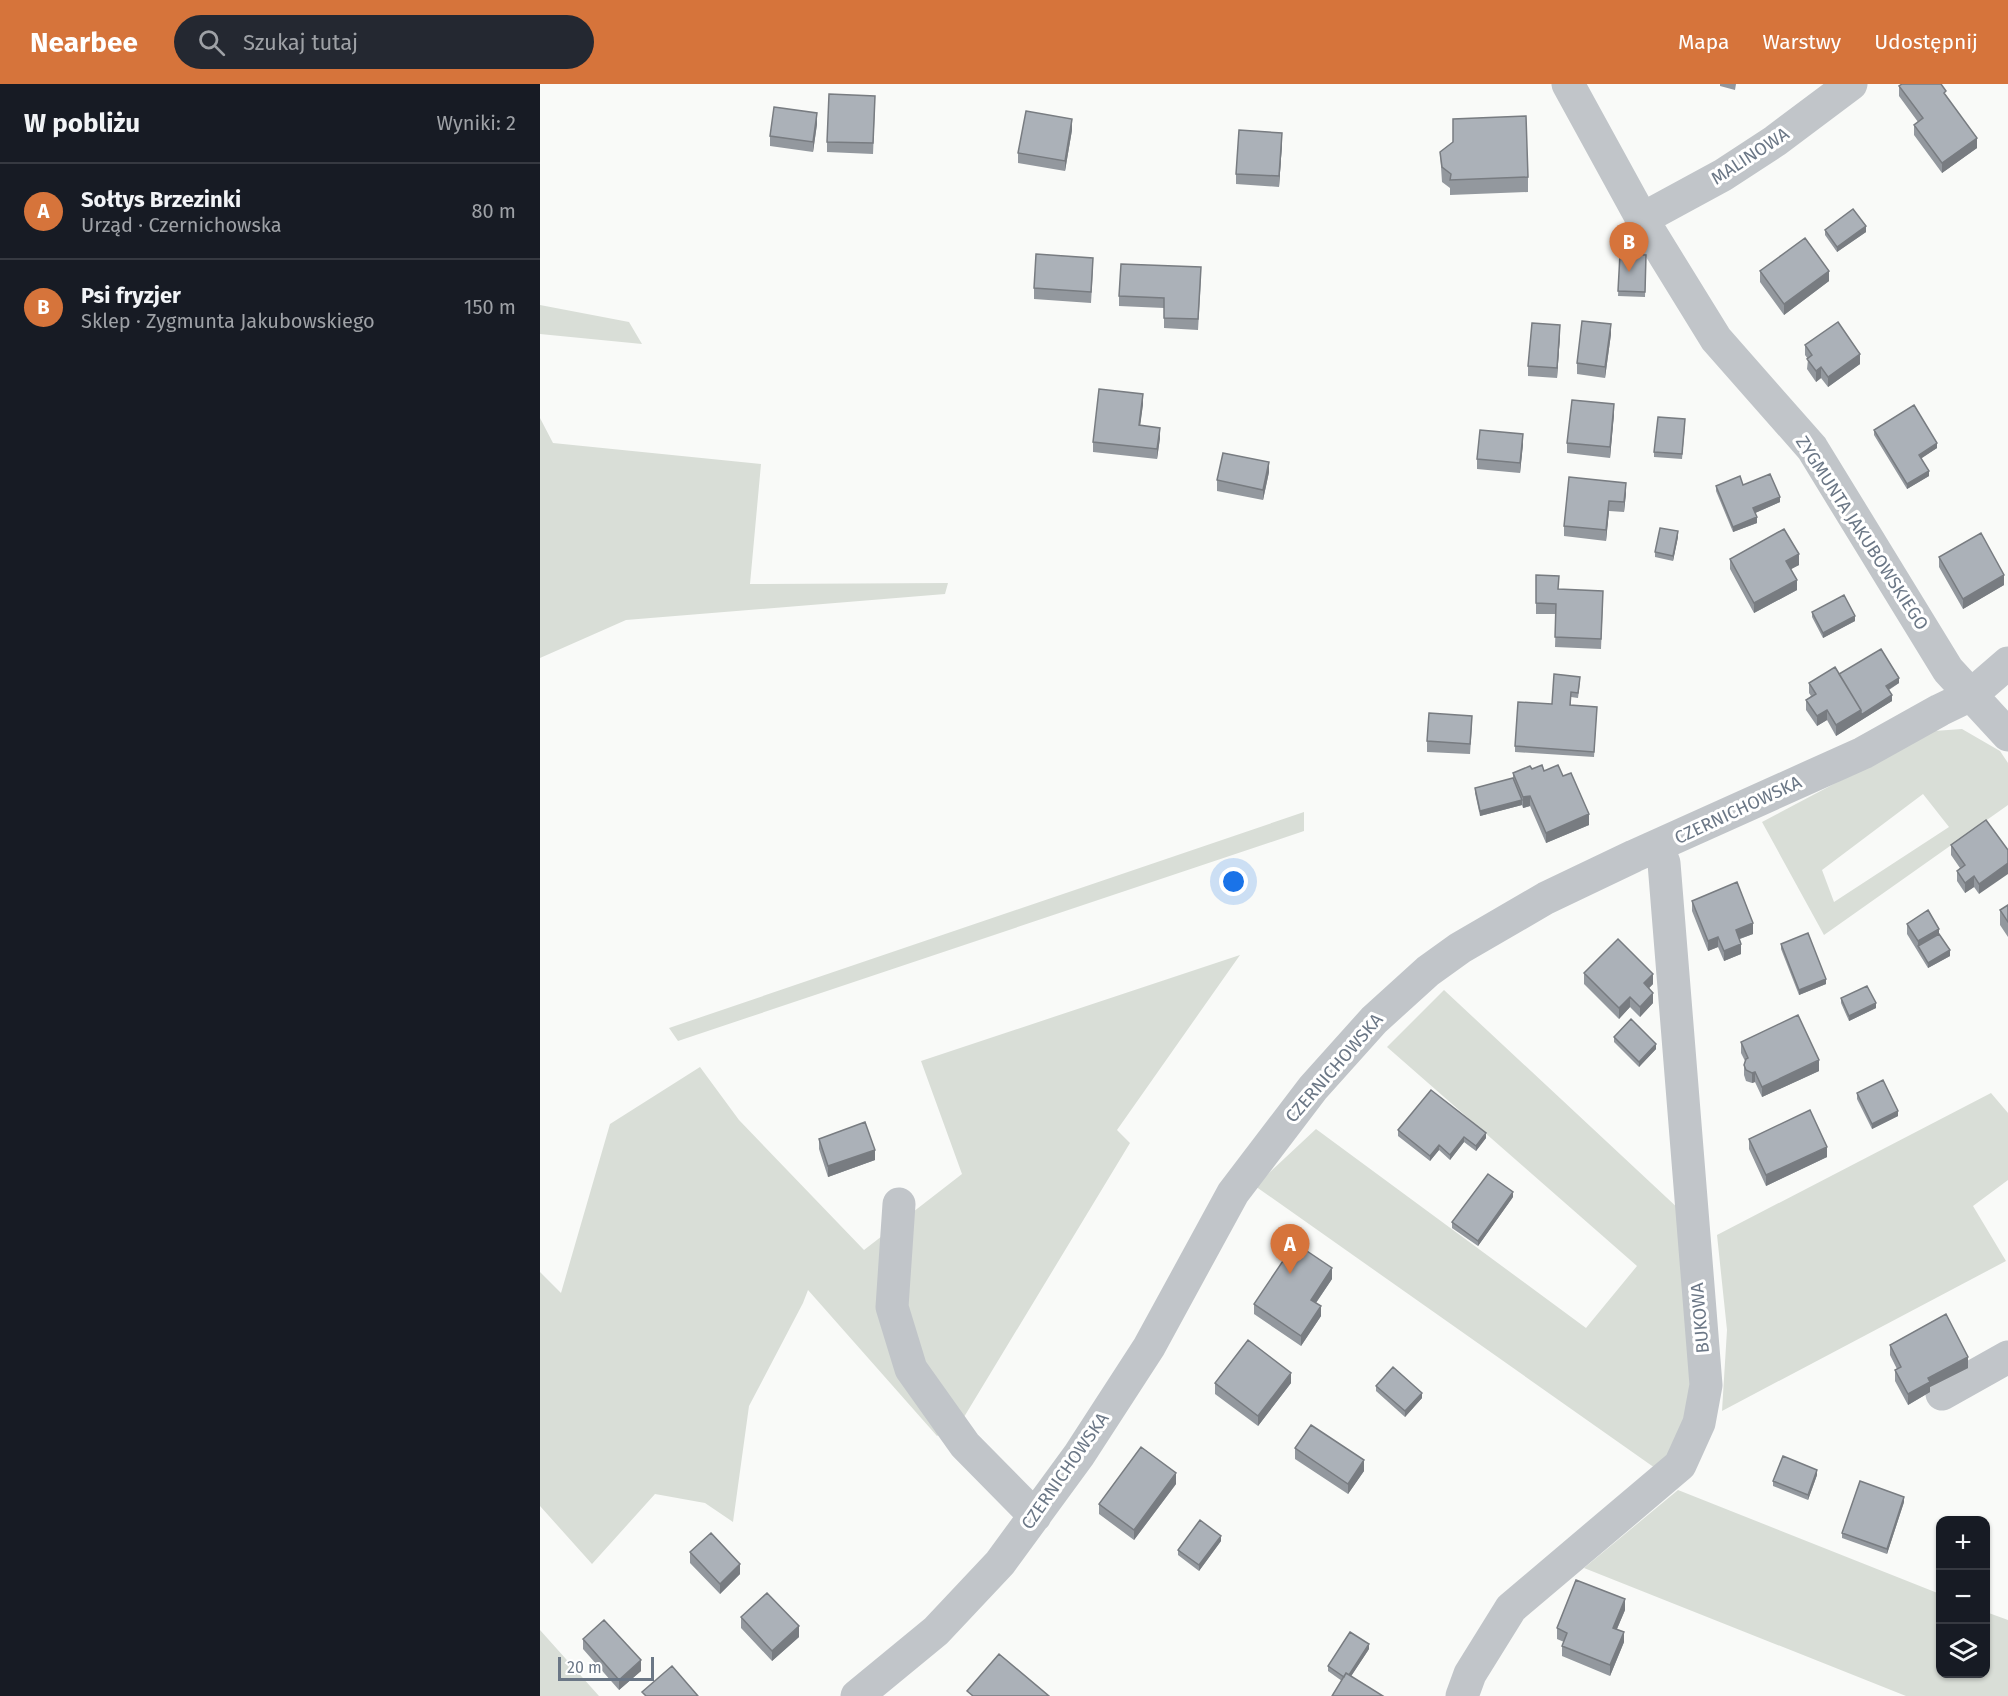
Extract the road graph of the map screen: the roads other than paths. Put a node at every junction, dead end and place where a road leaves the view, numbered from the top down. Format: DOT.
graph roads {
  1 [pos="1568,84"];
  2 [pos="1851,84"];
  3 [pos="1642,219"];
  4 [pos="2008,663"];
  5 [pos="1971,695"];
  6 [pos="2008,735"];
  7 [pos="1658,847"];
  8 [pos="899,1204"];
  9 [pos="2008,1357"];
  10 [pos="1942,1394"];
  11 [pos="1035,1516"];
  12 [pos="857,1696"];
  13 [pos="1462,1696"];
  1 -- 3 [label="street, ZYGMUNTA JAKUBOWSKIEGO"];
  2 -- 3 [label="street, MALINOWA"];
  3 -- 5 [label="street, ZYGMUNTA JAKUBOWSKIEGO"];
  4 -- 5 [label="street, CZERNICHOWSKA"];
  5 -- 6 [label="street, ZYGMUNTA JAKUBOWSKIEGO"];
  5 -- 7 [label="street, CZERNICHOWSKA"];
  7 -- 11 [label="street, CZERNICHOWSKA"];
  7 -- 13 [label="street, BUKOWA"];
  8 -- 11 [label="street"];
  9 -- 10 [label="street"];
  11 -- 12 [label="street, CZERNICHOWSKA"];
}
